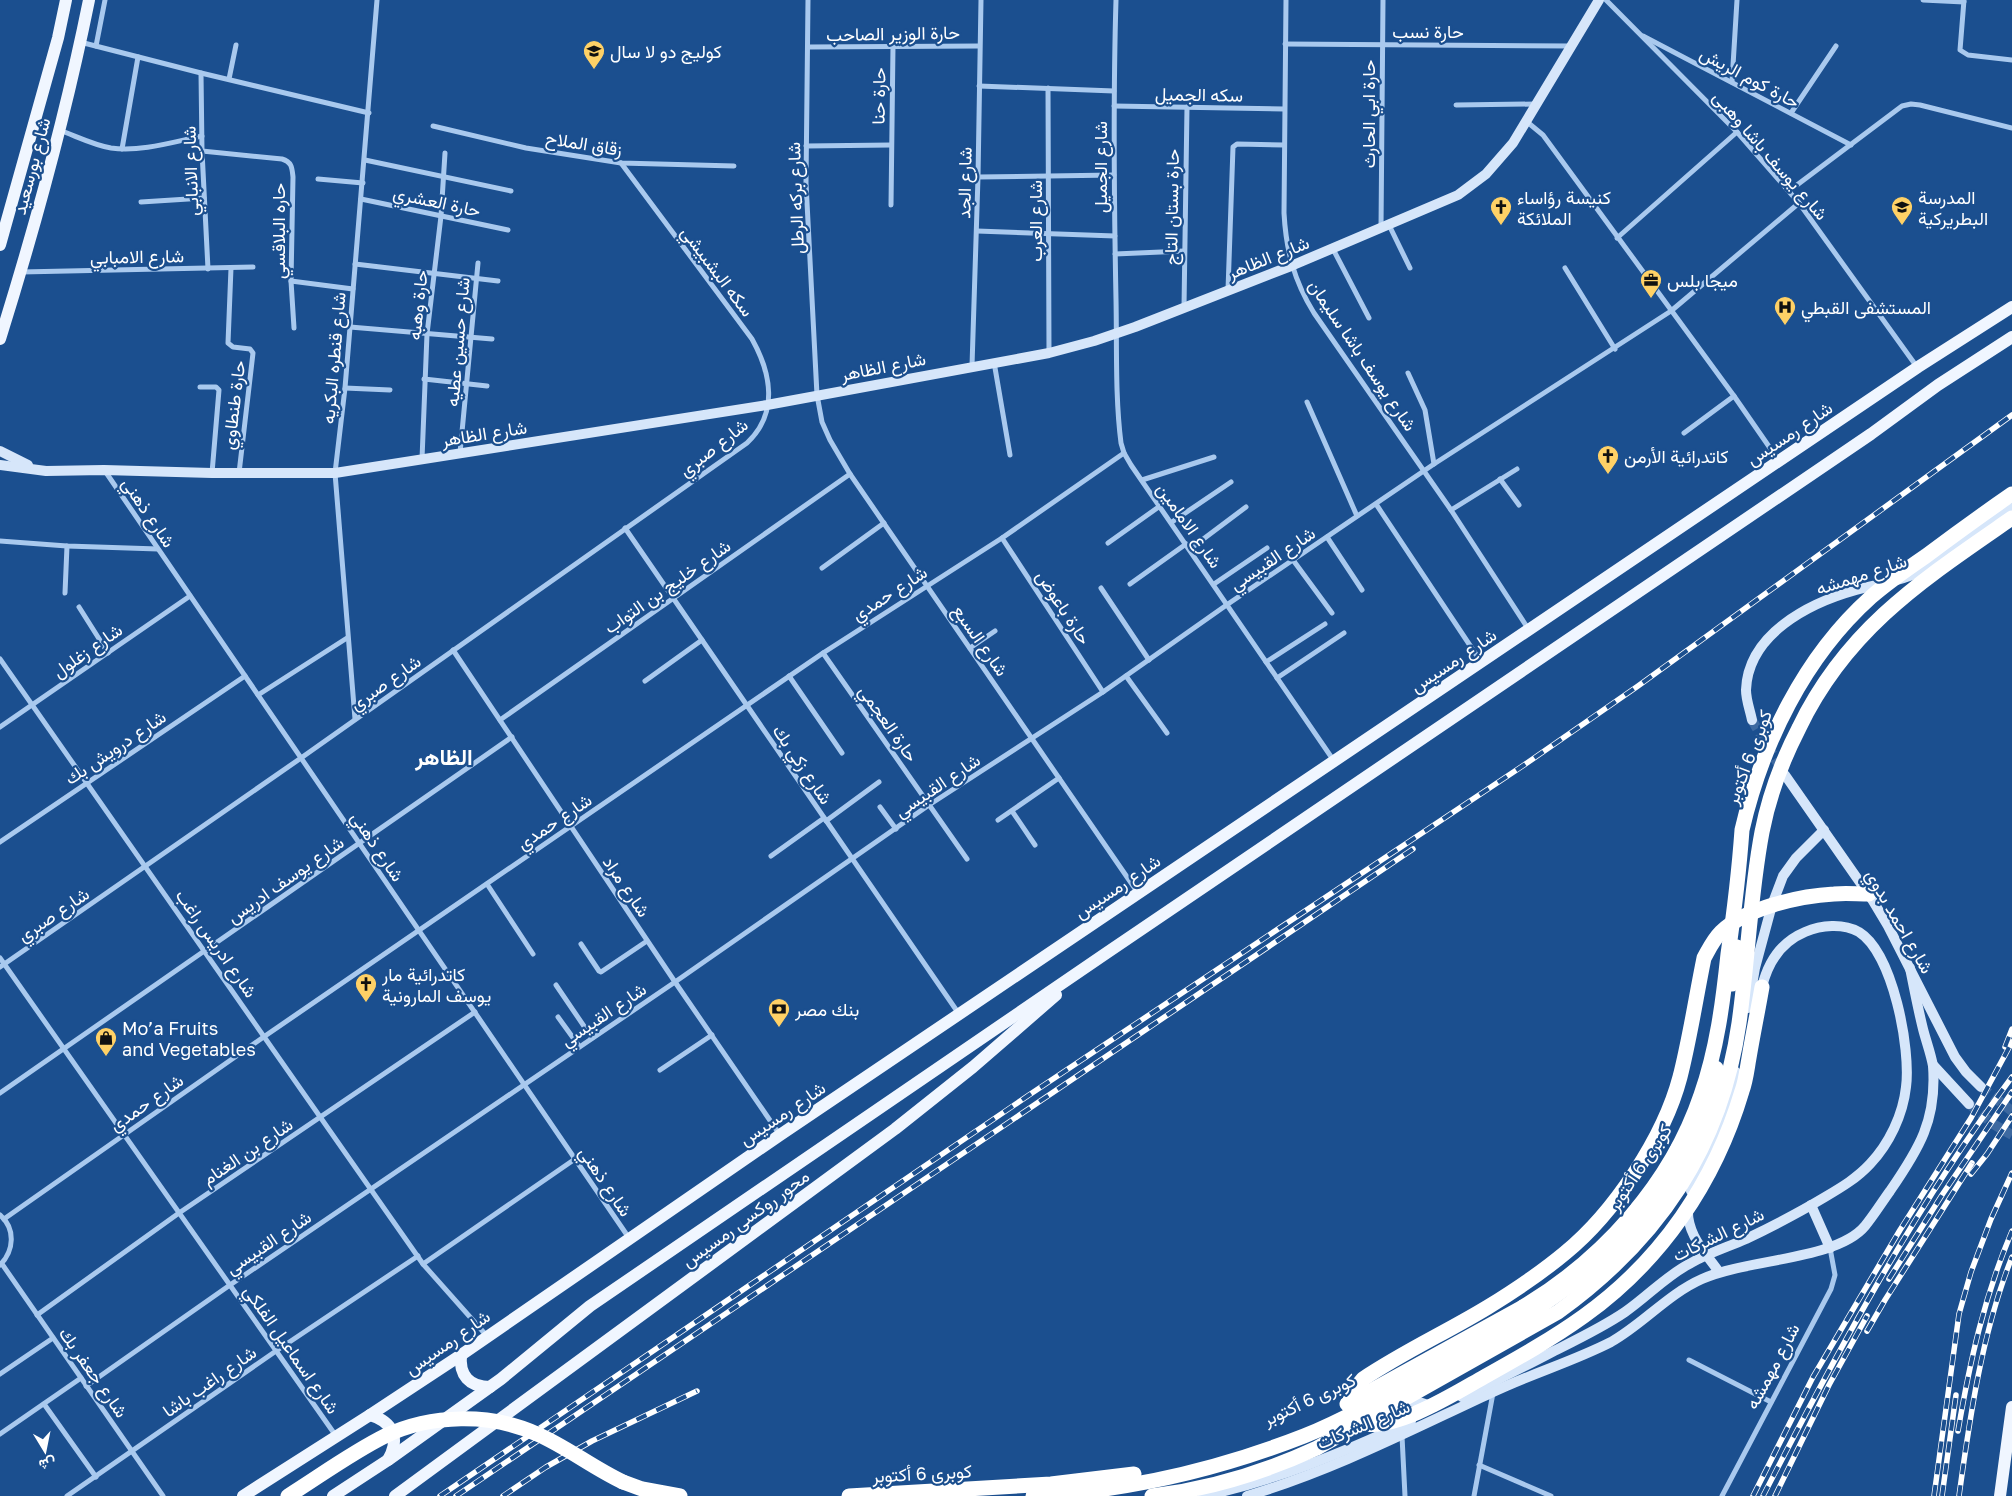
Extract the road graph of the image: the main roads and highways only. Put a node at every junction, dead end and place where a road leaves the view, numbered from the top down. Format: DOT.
graph roads {
  1 [pos="66,0"];
  2 [pos="88,0"];
  3 [pos="1599,0"];
  4 [pos="0,245"];
  5 [pos="2012,307"];
  6 [pos="2012,337"];
  7 [pos="0,339"];
  8 [pos="0,451"];
  9 [pos="0,465"];
  10 [pos="46,471"];
  11 [pos="2012,494"];
  12 [pos="2012,502"];
  13 [pos="2012,508"];
  14 [pos="2012,518"];
  15 [pos="1752,720"];
  16 [pos="1785,775"];
  17 [pos="1824,830"];
  18 [pos="1869,894"];
  19 [pos="1772,905"];
  20 [pos="1105,954"];
  21 [pos="1910,968"];
  22 [pos="1762,987"];
  23 [pos="1933,1065"];
  24 [pos="1981,1087"];
  25 [pos="1969,1104"];
  26 [pos="1812,1205"];
  27 [pos="1830,1248"];
  28 [pos="1708,1255"];
  29 [pos="1720,1272"];
  30 [pos="460,1355"];
  31 [pos="490,1387"];
  32 [pos="1349,1403"];
  33 [pos="2012,1406"];
  34 [pos="1437,1409"];
  35 [pos="370,1416"];
  36 [pos="1361,1424"];
  37 [pos="388,1460"];
  38 [pos="243,1496"];
  39 [pos="288,1496"];
  40 [pos="333,1496"];
  41 [pos="395,1496"];
  42 [pos="680,1496"];
  43 [pos="849,1496"];
  44 [pos="1033,1496"];
  45 [pos="1047,1496"];
  46 [pos="1100,1496"];
  47 [pos="1152,1496"];
  48 [pos="1203,1496"];
  49 [pos="1247,1496"];
  50 [pos="2000,1496"];
  1 -- 4 [label="main road, شارع بورسعيد"];
  2 -- 7 [label="main road, شارع بورسعيد"];
  3 -- 10 [label="main road, شارع الظاهر"];
  5 -- 30 [label="main road, شارع رمسيس"];
  6 -- 20 [label="main road"];
  8 -- 10 [label="main road, شارع الظاهر"];
  9 -- 10 [label="main road, شارع الظاهر"];
  11 -- 32 [label="highway, كوبرى 6 أكتوبر, bridge"];
  12 -- 45 [label="highway, bridge"];
  13 -- 15 [label="main road, شارع مهمشه"];
  14 -- 36 [label="highway, كوبرى 6 أكتوبر, bridge"];
  16 -- 17 [label="main road, شارع احمد بدوي"];
  17 -- 18 [label="main road, شارع احمد بدوي"];
  17 -- 19 [label="main road"];
  18 -- 19 [label="highway"];
  18 -- 21 [label="main road, شارع احمد بدوي"];
  19 -- 28 [label="main road"];
  19 -- 32 [label="highway"];
  20 -- 31 [label="main road"];
  20 -- 41 [label="main road, محور روكسى رمسيس"];
  21 -- 23 [label="main road, شارع الشركات"];
  21 -- 24 [label="main road, شارع احمد بدوي"];
  22 -- 26 [label="main road, شارع الشركات"];
  22 -- 36 [label="highway, bridge"];
  23 -- 25 [label="main road"];
  23 -- 27 [label="main road, شارع الشركات"];
  26 -- 27 [label="main road"];
  26 -- 28 [label="main road, شارع الشركات"];
  27 -- 29 [label="main road, شارع الشركات"];
  28 -- 29 [label="main road"];
  28 -- 34 [label="main road, شارع الشركات"];
  29 -- 49 [label="main road, شارع الشركات"];
  30 -- 31 [label="main road"];
  30 -- 35 [label="main road, شارع رمسيس"];
  31 -- 37 [label="main road"];
  32 -- 43 [label="highway, كوبرى 6 أكتوبر"];
  33 -- 50 [label="main road"];
  34 -- 46 [label="main road"];
  34 -- 48 [label="main road, شارع الشركات"];
  35 -- 37 [label="main road"];
  35 -- 38 [label="main road, شارع رمسيس"];
  36 -- 47 [label="highway, كوبرى 6 أكتوبر, bridge"];
  37 -- 40 [label="main road"];
  39 -- 42 [label="highway, bridge"];
  44 -- 45 [label="highway"];
}
